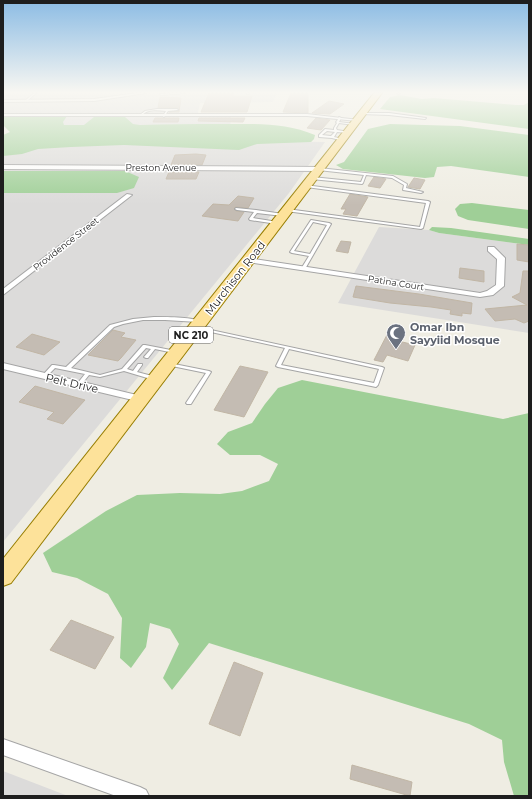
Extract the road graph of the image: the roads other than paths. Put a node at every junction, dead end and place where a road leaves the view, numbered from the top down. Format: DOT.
graph roads {
  1 [pos="343,130"];
  2 [pos="3,167"];
  3 [pos="338,172"];
  4 [pos="365,175"];
  5 [pos="351,176"];
  6 [pos="312,178"];
  7 [pos="331,180"];
  8 [pos="348,182"];
  9 [pos="420,192"];
  10 [pos="129,195"];
  11 [pos="237,209"];
  12 [pos="256,211"];
  13 [pos="282,216"];
  14 [pos="491,249"];
  15 [pos="311,255"];
  16 [pos="248,260"];
  17 [pos="303,269"];
  18 [pos="3,293"];
  19 [pos="198,325"];
  20 [pos="154,348"];
  21 [pos="287,348"];
  22 [pos="146,357"];
  23 [pos="172,358"];
  24 [pos="140,365"];
  25 [pos="3,366"];
  26 [pos="67,369"];
  27 [pos="124,370"];
  28 [pos="88,373"];
  29 [pos="134,373"];
  30 [pos="44,376"];
  31 [pos="156,379"];
  32 [pos="79,384"];
  33 [pos="141,399"];
  34 [pos="189,403"];
  35 [pos="3,576"];
  36 [pos="3,747"];
  37 [pos="140,796"];
  1 -- 6 [label="main road, Murchison Road / NC 210"];
  2 -- 6 [label="street, Preston Avenue"];
  3 -- 4 [label="lane"];
  3 -- 6 [label="lane"];
  3 -- 7 [label="lane"];
  4 -- 8 [label="lane"];
  4 -- 9 [label="lane"];
  5 -- 8 [label="lane"];
  6 -- 7 [label="lane"];
  6 -- 13 [label="main road, Murchison Road / NC 210"];
  6 -- 13 [label="lane"];
  7 -- 8 [label="lane"];
  10 -- 18 [label="street, Providence Street"];
  11 -- 12 [label="lane"];
  12 -- 13 [label="lane"];
  12 -- 13 [label="lane"];
  13 -- 16 [label="main road, Murchison Road / NC 210"];
  14 -- 17 [label="street, Patina Court"];
  15 -- 15 [label="lane"];
  15 -- 17 [label="lane"];
  16 -- 17 [label="street, Patina Court"];
  16 -- 19 [label="main road, Murchison Road / NC 210"];
  19 -- 21 [label="lane"];
  19 -- 23 [label="main road, Murchison Road / NC 210"];
  19 -- 26 [label="lane"];
  20 -- 22 [label="lane"];
  20 -- 23 [label="lane"];
  20 -- 27 [label="lane"];
  21 -- 21 [label="lane"];
  23 -- 31 [label="main road, Murchison Road / NC 210"];
  23 -- 34 [label="lane"];
  24 -- 29 [label="lane"];
  25 -- 30 [label="street, Pelt Drive"];
  26 -- 28 [label="lane"];
  26 -- 30 [label="lane"];
  27 -- 28 [label="lane"];
  27 -- 29 [label="lane"];
  28 -- 32 [label="lane"];
  29 -- 31 [label="lane"];
  30 -- 32 [label="street, Pelt Drive"];
  31 -- 33 [label="main road, Murchison Road / NC 210"];
  32 -- 33 [label="street, Pelt Drive"];
  33 -- 35 [label="main road, Murchison Road / NC 210"];
  36 -- 37 [label="street"];
}
